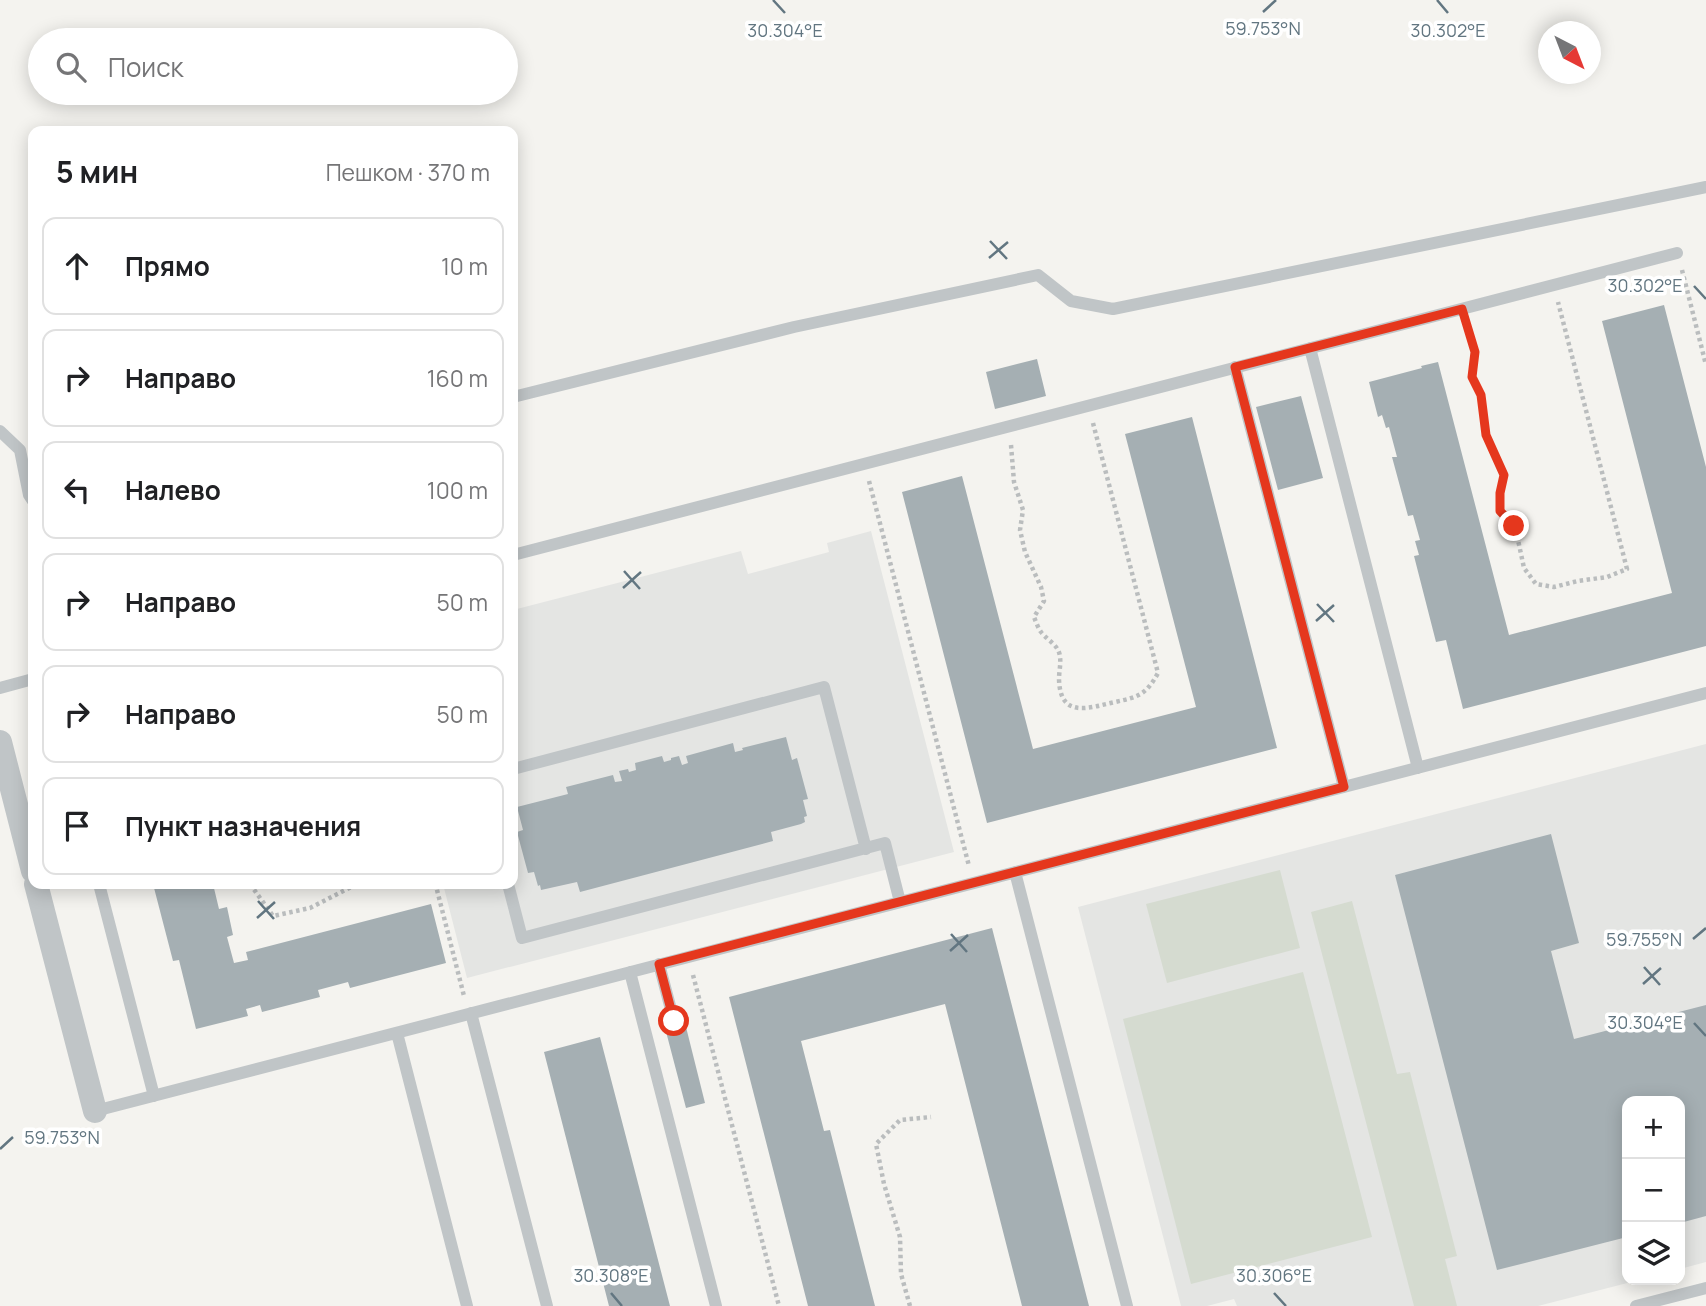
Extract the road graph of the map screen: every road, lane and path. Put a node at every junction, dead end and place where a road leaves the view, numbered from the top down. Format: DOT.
graph roads {
  1 [pos="1706,187"];
  2 [pos="1677,253"];
  3 [pos="1554,285"];
  4 [pos="1462,309"];
  5 [pos="1310,348"];
  6 [pos="1706,365"];
  7 [pos="1235,367"];
  8 [pos="518,396"];
  9 [pos="1088,405"];
  10 [pos="1009,426"];
  11 [pos="0,431"];
  12 [pos="865,463"];
  13 [pos="28,490"];
  14 [pos="518,554"];
  15 [pos="28,680"];
  16 [pos="0,688"];
  17 [pos="1706,693"];
  18 [pos="0,743"];
  19 [pos="518,768"];
  20 [pos="1418,768"];
  21 [pos="1344,787"];
  22 [pos="866,849"];
  23 [pos="28,852"];
  24 [pos="1015,872"];
  25 [pos="973,883"];
  26 [pos="38,889"];
  27 [pos="100,889"];
  28 [pos="254,889"];
  29 [pos="347,889"];
  30 [pos="437,889"];
  31 [pos="509,889"];
  32 [pos="900,902"];
  33 [pos="689,957"];
  34 [pos="659,964"];
  35 [pos="630,972"];
  36 [pos="470,1014"];
  37 [pos="674,1021"];
  38 [pos="397,1032"];
  39 [pos="154,1096"];
  40 [pos="95,1111"];
  41 [pos="931,1117"];
  42 [pos="1706,1288"];
  43 [pos="467,1306"];
  44 [pos="547,1306"];
  45 [pos="716,1306"];
  46 [pos="779,1306"];
  47 [pos="910,1306"];
  48 [pos="1128,1306"];
  49 [pos="1636,1306"];
  1 -- 8 [label="lane"];
  2 -- 3 [label="lane"];
  2 -- 6 [label="path"];
  3 -- 4 [label="lane"];
  3 -- 4 [label="path"];
  4 -- 5 [label="lane"];
  5 -- 7 [label="lane"];
  5 -- 20 [label="lane"];
  7 -- 9 [label="lane"];
  7 -- 21 [label="lane"];
  9 -- 10 [label="lane"];
  9 -- 10 [label="path"];
  10 -- 12 [label="lane"];
  11 -- 13 [label="lane"];
  12 -- 14 [label="lane"];
  12 -- 25 [label="path"];
  15 -- 16 [label="lane"];
  17 -- 20 [label="lane"];
  18 -- 23 [label="street"];
  19 -- 22 [label="lane"];
  20 -- 21 [label="lane"];
  21 -- 24 [label="lane"];
  22 -- 31 [label="lane"];
  22 -- 32 [label="lane"];
  24 -- 25 [label="lane"];
  24 -- 48 [label="lane"];
  25 -- 32 [label="lane"];
  26 -- 40 [label="street"];
  27 -- 39 [label="lane"];
  28 -- 29 [label="path"];
  30 -- 36 [label="path"];
  32 -- 33 [label="lane"];
  33 -- 34 [label="lane"];
  33 -- 46 [label="path"];
  34 -- 35 [label="lane"];
  34 -- 37 [label="lane"];
  35 -- 36 [label="lane"];
  35 -- 45 [label="lane"];
  36 -- 38 [label="lane"];
  36 -- 44 [label="lane"];
  38 -- 39 [label="lane"];
  38 -- 43 [label="lane"];
  39 -- 40 [label="lane"];
  41 -- 47 [label="path"];
  42 -- 49 [label="lane"];
}
